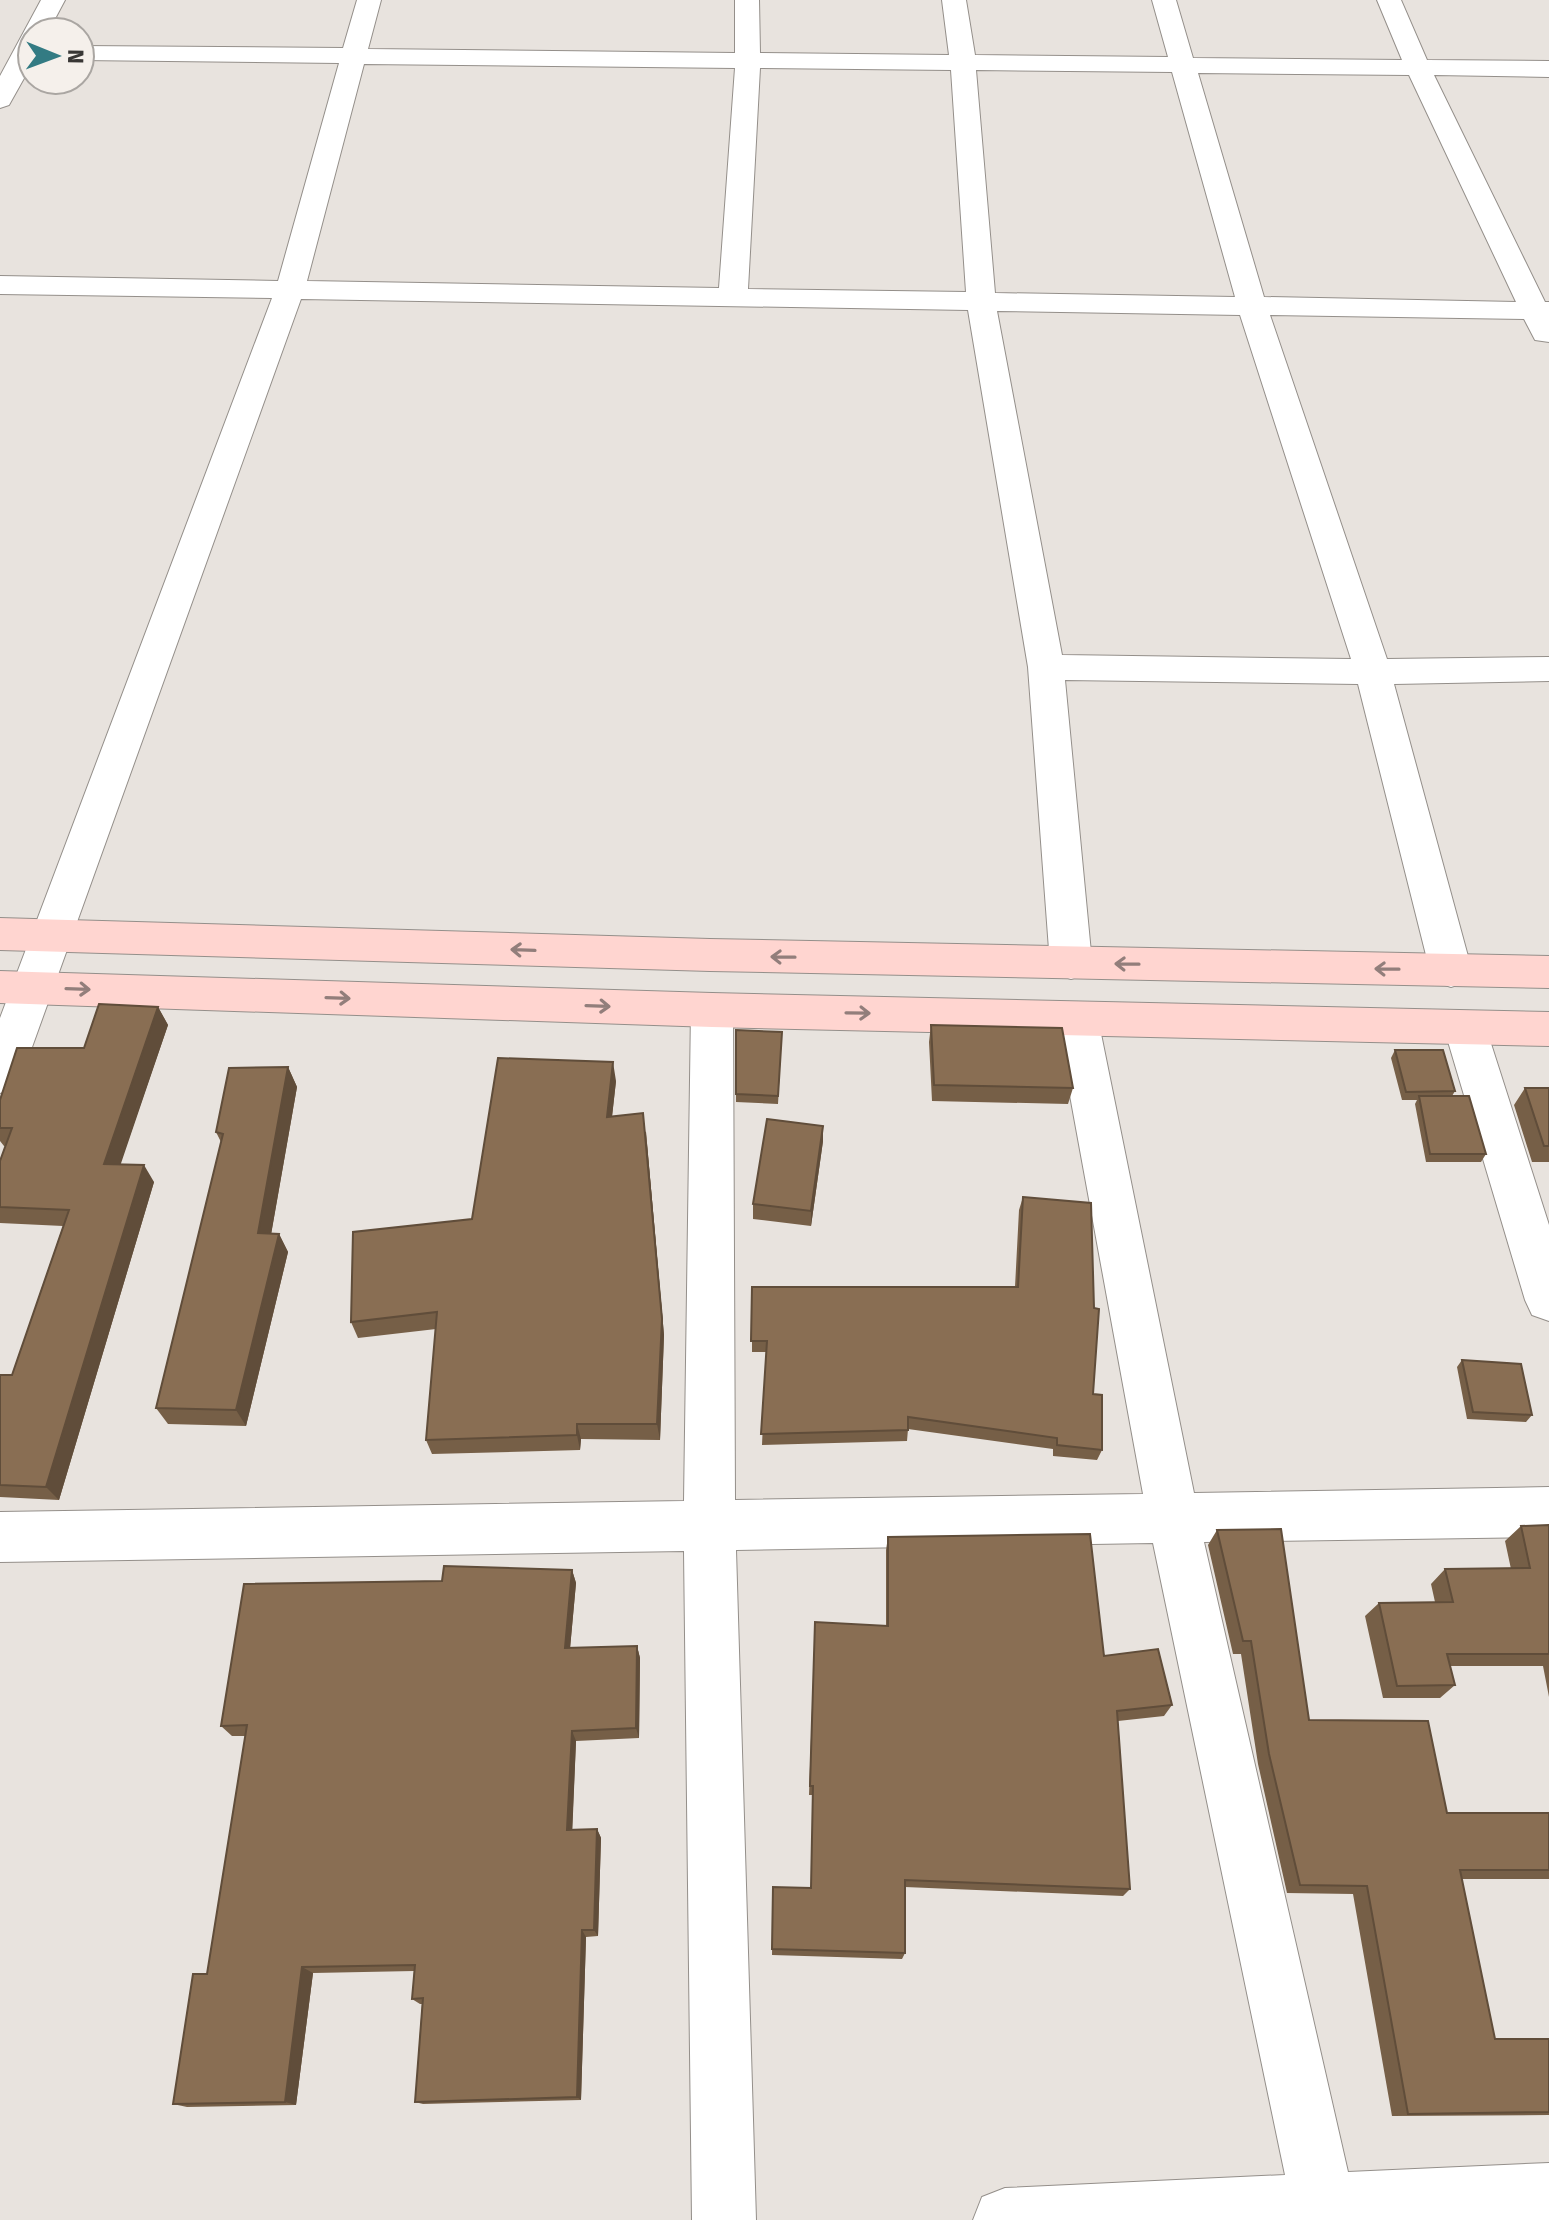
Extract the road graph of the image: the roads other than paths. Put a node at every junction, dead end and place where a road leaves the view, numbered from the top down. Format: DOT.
graph roads {
  1 [pos="369,0"];
  2 [pos="747,0"];
  3 [pos="954,0"];
  4 [pos="1164,0"];
  5 [pos="1389,0"];
  6 [pos="96,53"];
  7 [pos="355,54"];
  8 [pos="748,59"];
  9 [pos="963,62"];
  10 [pos="1183,64"];
  11 [pos="16,65"];
  12 [pos="1417,66"];
  13 [pos="1549,69"];
  14 [pos="0,100"];
  15 [pos="0,285"];
  16 [pos="290,289"];
  17 [pos="733,296"];
  18 [pos="981,301"];
  19 [pos="1252,305"];
  20 [pos="1542,311"];
  21 [pos="1549,340"];
  22 [pos="1046,667"];
  23 [pos="1549,669"];
  24 [pos="1373,672"];
  25 [pos="0,934"];
  26 [pos="49,935"];
  27 [pos="1071,963"];
  28 [pos="1451,971"];
  29 [pos="1549,972"];
  30 [pos="15,988"];
  31 [pos="712,1010"];
  32 [pos="1077,1019"];
  33 [pos="1465,1028"];
  34 [pos="1549,1029"];
  35 [pos="0,1075"];
  36 [pos="1549,1300"];
  37 [pos="1549,1512"];
  38 [pos="1173,1518"];
  39 [pos="709,1525"];
  40 [pos="0,1537"];
  41 [pos="1549,2195"];
  42 [pos="1323,2203"];
  43 [pos="724,2220"];
  44 [pos="1005,2220"];
  1 -- 7 [label="street"];
  2 -- 8 [label="street"];
  3 -- 9 [label="street"];
  4 -- 10 [label="street"];
  5 -- 12 [label="street"];
  6 -- 7 [label="street"];
  7 -- 8 [label="street"];
  7 -- 16 [label="street"];
  8 -- 9 [label="street"];
  8 -- 17 [label="street"];
  9 -- 10 [label="street"];
  9 -- 18 [label="street"];
  10 -- 12 [label="street"];
  10 -- 19 [label="street"];
  11 -- 14 [label="street"];
  12 -- 13 [label="street"];
  12 -- 20 [label="street"];
  15 -- 16 [label="street"];
  16 -- 17 [label="street"];
  16 -- 26 [label="street"];
  17 -- 18 [label="street"];
  18 -- 19 [label="street"];
  18 -- 22 [label="street"];
  19 -- 20 [label="street"];
  19 -- 24 [label="street"];
  20 -- 21 [label="street"];
  22 -- 24 [label="street"];
  22 -- 27 [label="street"];
  23 -- 24 [label="street"];
  24 -- 28 [label="street"];
  25 -- 26 [label="main road"];
  27 -- 26 [label="main road, one-way"];
  26 -- 30 [label="street"];
  28 -- 27 [label="main road, one-way"];
  28 -- 29 [label="main road"];
  30 -- 31 [label="main road, one-way"];
  30 -- 35 [label="street"];
  31 -- 32 [label="main road, one-way"];
  31 -- 39 [label="street"];
  32 -- 33 [label="main road"];
  32 -- 38 [label="street"];
  33 -- 34 [label="main road"];
  33 -- 36 [label="street"];
  37 -- 38 [label="street"];
  38 -- 39 [label="street"];
  38 -- 42 [label="street"];
  39 -- 40 [label="street"];
  39 -- 43 [label="street"];
  41 -- 42 [label="street"];
  42 -- 44 [label="street"];
}
